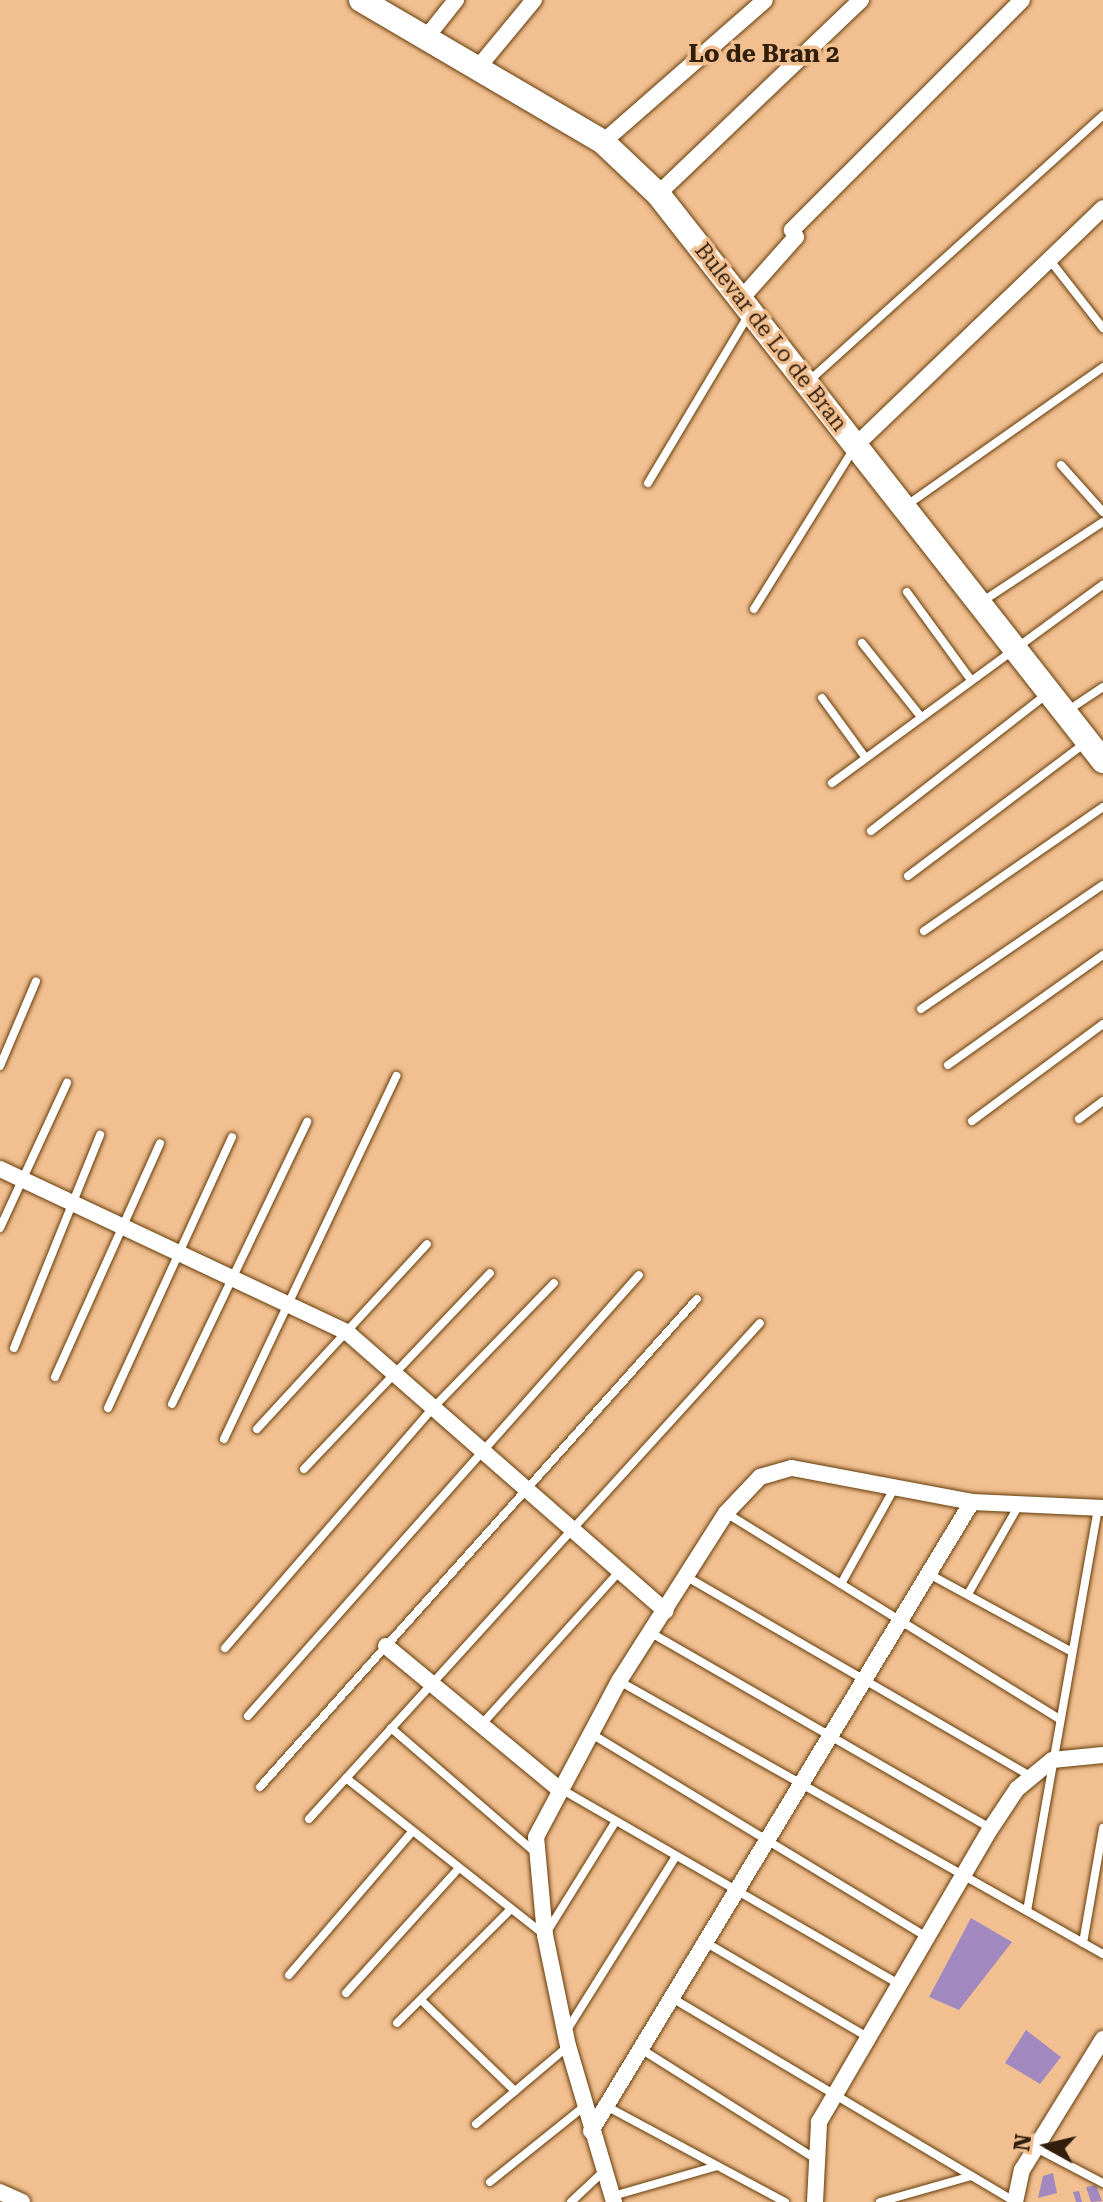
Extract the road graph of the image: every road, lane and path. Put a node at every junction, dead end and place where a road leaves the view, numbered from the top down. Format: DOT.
graph roads {
  1 [pos="361,0"];
  2 [pos="456,0"];
  3 [pos="534,0"];
  4 [pos="765,0"];
  5 [pos="861,0"];
  6 [pos="1022,0"];
  7 [pos="425,39"];
  8 [pos="476,70"];
  9 [pos="1103,115"];
  10 [pos="603,142"];
  11 [pos="658,194"];
  12 [pos="1103,208"];
  13 [pos="1048,258"];
  14 [pos="745,306"];
  15 [pos="1103,328"];
  16 [pos="1103,367"];
  17 [pos="805,385"];
  18 [pos="856,445"];
  19 [pos="1061,465"];
  20 [pos="648,483"];
  21 [pos="904,507"];
  22 [pos="1103,512"];
  23 [pos="1103,522"];
  24 [pos="1103,585"];
  25 [pos="907,592"];
  26 [pos="979,604"];
  27 [pos="754,609"];
  28 [pos="862,643"];
  29 [pos="1014,647"];
  30 [pos="971,680"];
  31 [pos="1103,687"];
  32 [pos="1049,692"];
  33 [pos="822,698"];
  34 [pos="1065,712"];
  35 [pos="921,717"];
  36 [pos="1095,751"];
  37 [pos="865,757"];
  38 [pos="832,783"];
  39 [pos="1103,807"];
  40 [pos="871,831"];
  41 [pos="908,876"];
  42 [pos="1103,885"];
  43 [pos="924,931"];
  44 [pos="1103,955"];
  45 [pos="36,981"];
  46 [pos="921,1009"];
  47 [pos="1103,1024"];
  48 [pos="948,1065"];
  49 [pos="0,1066"];
  50 [pos="396,1076"];
  51 [pos="67,1083"];
  52 [pos="1103,1101"];
  53 [pos="1079,1119"];
  54 [pos="972,1121"];
  55 [pos="307,1122"];
  56 [pos="100,1135"];
  57 [pos="232,1137"];
  58 [pos="160,1143"];
  59 [pos="0,1169"];
  60 [pos="22,1180"];
  61 [pos="74,1205"];
  62 [pos="0,1228"];
  63 [pos="127,1228"];
  64 [pos="427,1244"];
  65 [pos="178,1253"];
  66 [pos="490,1273"];
  67 [pos="234,1275"];
  68 [pos="639,1275"];
  69 [pos="554,1283"];
  70 [pos="697,1299"];
  71 [pos="289,1302"];
  72 [pos="760,1323"];
  73 [pos="348,1333"];
  74 [pos="14,1348"];
  75 [pos="392,1374"];
  76 [pos="55,1377"];
  77 [pos="172,1404"];
  78 [pos="108,1408"];
  79 [pos="430,1411"];
  80 [pos="257,1429"];
  81 [pos="224,1439"];
  82 [pos="480,1451"];
  83 [pos="304,1469"];
  84 [pos="895,1487"];
  85 [pos="527,1490"];
  86 [pos="1021,1500"];
  87 [pos="972,1502"];
  88 [pos="1100,1508"];
  89 [pos="726,1513"];
  90 [pos="574,1527"];
  91 [pos="619,1572"];
  92 [pos="929,1574"];
  93 [pos="687,1577"];
  94 [pos="841,1584"];
  95 [pos="968,1594"];
  96 [pos="665,1611"];
  97 [pos="900,1620"];
  98 [pos="653,1634"];
  99 [pos="386,1646"];
  100 [pos="225,1648"];
  101 [pos="1072,1652"];
  102 [pos="864,1680"];
  103 [pos="619,1681"];
  104 [pos="435,1682"];
  105 [pos="248,1716"];
  106 [pos="1060,1719"];
  107 [pos="482,1724"];
  108 [pos="391,1728"];
  109 [pos="590,1733"];
  110 [pos="830,1736"];
  111 [pos="1103,1755"];
  112 [pos="1052,1760"];
  113 [pos="1032,1777"];
  114 [pos="346,1778"];
  115 [pos="801,1784"];
  116 [pos="260,1787"];
  117 [pos="559,1789"];
  118 [pos="309,1819"];
  119 [pos="616,1821"];
  120 [pos="991,1828"];
  121 [pos="1103,1828"];
  122 [pos="411,1833"];
  123 [pos="767,1840"];
  124 [pos="537,1855"];
  125 [pos="676,1856"];
  126 [pos="458,1869"];
  127 [pos="965,1876"];
  128 [pos="737,1891"];
  129 [pos="511,1909"];
  130 [pos="1027,1911"];
  131 [pos="545,1935"];
  132 [pos="928,1938"];
  133 [pos="705,1942"];
  134 [pos="1083,1943"];
  135 [pos="1103,1954"];
  136 [pos="289,1975"];
  137 [pos="900,1985"];
  138 [pos="346,1993"];
  139 [pos="672,1998"];
  140 [pos="421,2000"];
  141 [pos="397,2023"];
  142 [pos="567,2038"];
  143 [pos="869,2038"];
  144 [pos="1103,2039"];
  145 [pos="641,2049"];
  146 [pos="515,2091"];
  147 [pos="835,2095"];
  148 [pos="585,2106"];
  149 [pos="606,2106"];
  150 [pos="476,2124"];
  151 [pos="591,2131"];
  152 [pos="1036,2148"];
  153 [pos="814,2158"];
  154 [pos="717,2166"];
  155 [pos="604,2170"];
  156 [pos="971,2176"];
  157 [pos="490,2182"];
  158 [pos="1103,2183"];
  159 [pos="0,2192"];
  160 [pos="613,2199"];
  161 [pos="20,2202"];
  162 [pos="571,2202"];
  163 [pos="785,2202"];
  164 [pos="815,2202"];
  165 [pos="880,2202"];
  166 [pos="1015,2202"];
  1 -- 7 [label="street, Bulevar de Lo de Bran"];
  2 -- 7 [label="street"];
  3 -- 8 [label="street"];
  4 -- 10 [label="street"];
  5 -- 11 [label="street"];
  6 -- 14 [label="street"];
  7 -- 8 [label="street, Bulevar de Lo de Bran"];
  8 -- 10 [label="street, Bulevar de Lo de Bran"];
  9 -- 17 [label="lane"];
  10 -- 11 [label="street, Bulevar de Lo de Bran"];
  11 -- 14 [label="street, Bulevar de Lo de Bran"];
  12 -- 13 [label="street"];
  13 -- 15 [label="lane"];
  13 -- 18 [label="street"];
  14 -- 17 [label="street, Bulevar de Lo de Bran"];
  14 -- 20 [label="lane"];
  16 -- 21 [label="lane"];
  17 -- 18 [label="street, Bulevar de Lo de Bran"];
  18 -- 21 [label="street, Bulevar de Lo de Bran"];
  18 -- 27 [label="lane"];
  19 -- 22 [label="lane"];
  21 -- 26 [label="street, Bulevar de Lo de Bran"];
  23 -- 26 [label="lane"];
  24 -- 29 [label="lane"];
  25 -- 30 [label="lane"];
  26 -- 29 [label="street, Bulevar de Lo de Bran"];
  28 -- 35 [label="lane"];
  29 -- 30 [label="lane"];
  29 -- 32 [label="street, Bulevar de Lo de Bran"];
  30 -- 35 [label="lane"];
  31 -- 34 [label="lane"];
  32 -- 34 [label="street, Bulevar de Lo de Bran"];
  32 -- 40 [label="lane"];
  33 -- 37 [label="lane"];
  34 -- 36 [label="street, Bulevar de Lo de Bran"];
  35 -- 37 [label="lane"];
  36 -- 41 [label="lane"];
  37 -- 38 [label="lane"];
  39 -- 43 [label="lane"];
  42 -- 46 [label="lane"];
  44 -- 48 [label="lane"];
  45 -- 49 [label="lane"];
  47 -- 54 [label="lane"];
  50 -- 71 [label="lane"];
  51 -- 60 [label="lane"];
  52 -- 53 [label="lane"];
  55 -- 67 [label="lane"];
  56 -- 61 [label="lane"];
  57 -- 65 [label="lane"];
  58 -- 63 [label="lane"];
  59 -- 60 [label="street"];
  60 -- 61 [label="street"];
  60 -- 62 [label="lane"];
  61 -- 63 [label="street"];
  61 -- 74 [label="lane"];
  63 -- 65 [label="street"];
  63 -- 76 [label="lane"];
  64 -- 73 [label="lane"];
  65 -- 67 [label="street"];
  65 -- 78 [label="lane"];
  66 -- 75 [label="lane"];
  67 -- 71 [label="street"];
  67 -- 77 [label="lane"];
  68 -- 82 [label="lane"];
  69 -- 79 [label="lane"];
  70 -- 85 [label="lane"];
  71 -- 73 [label="street"];
  71 -- 81 [label="lane"];
  72 -- 90 [label="lane"];
  73 -- 75 [label="street"];
  73 -- 80 [label="lane"];
  75 -- 79 [label="street"];
  75 -- 83 [label="lane"];
  79 -- 82 [label="street"];
  79 -- 100 [label="lane"];
  82 -- 85 [label="street"];
  82 -- 105 [label="lane"];
  84 -- 87 [label="street"];
  84 -- 89 [label="street"];
  84 -- 94 [label="lane"];
  85 -- 90 [label="street"];
  85 -- 99 [label="lane"];
  86 -- 87 [label="street"];
  86 -- 88 [label="street"];
  86 -- 95 [label="lane"];
  87 -- 92 [label="street"];
  88 -- 101 [label="lane"];
  89 -- 93 [label="street"];
  89 -- 94 [label="lane"];
  90 -- 91 [label="street"];
  90 -- 104 [label="lane"];
  91 -- 96 [label="street"];
  91 -- 107 [label="lane"];
  92 -- 95 [label="lane"];
  92 -- 97 [label="street"];
  93 -- 96 [label="street"];
  93 -- 102 [label="lane"];
  94 -- 97 [label="lane"];
  95 -- 101 [label="lane"];
  96 -- 98 [label="street"];
  97 -- 102 [label="street"];
  97 -- 106 [label="lane"];
  98 -- 103 [label="street"];
  98 -- 110 [label="lane"];
  99 -- 104 [label="street"];
  99 -- 116 [label="lane"];
  101 -- 106 [label="lane"];
  102 -- 110 [label="street"];
  102 -- 113 [label="lane"];
  103 -- 109 [label="street"];
  103 -- 115 [label="lane"];
  104 -- 107 [label="street"];
  104 -- 108 [label="lane"];
  106 -- 112 [label="lane"];
  107 -- 117 [label="street"];
  108 -- 114 [label="lane"];
  108 -- 124 [label="lane"];
  109 -- 117 [label="street"];
  109 -- 123 [label="lane"];
  110 -- 115 [label="street"];
  110 -- 120 [label="lane"];
  111 -- 112 [label="street"];
  112 -- 113 [label="street"];
  112 -- 130 [label="lane"];
  113 -- 120 [label="street"];
  114 -- 118 [label="lane"];
  114 -- 122 [label="lane"];
  115 -- 123 [label="street"];
  115 -- 127 [label="lane"];
  117 -- 119 [label="lane"];
  117 -- 124 [label="street"];
  119 -- 125 [label="lane"];
  119 -- 131 [label="lane"];
  120 -- 127 [label="street"];
  121 -- 134 [label="lane"];
  122 -- 126 [label="lane"];
  122 -- 136 [label="lane"];
  123 -- 128 [label="street"];
  123 -- 132 [label="lane"];
  124 -- 131 [label="street"];
  125 -- 128 [label="lane"];
  125 -- 142 [label="lane"];
  126 -- 129 [label="lane"];
  126 -- 138 [label="lane"];
  127 -- 130 [label="lane"];
  127 -- 132 [label="street"];
  128 -- 133 [label="street"];
  128 -- 137 [label="lane"];
  129 -- 131 [label="lane"];
  129 -- 140 [label="lane"];
  130 -- 134 [label="lane"];
  131 -- 142 [label="street"];
  132 -- 137 [label="street"];
  133 -- 139 [label="street"];
  133 -- 143 [label="lane"];
  134 -- 135 [label="lane"];
  137 -- 143 [label="street"];
  139 -- 145 [label="street"];
  139 -- 147 [label="lane"];
  140 -- 141 [label="lane"];
  140 -- 146 [label="lane"];
  142 -- 146 [label="lane"];
  142 -- 148 [label="street"];
  143 -- 147 [label="street"];
  144 -- 152 [label="street"];
  145 -- 149 [label="street"];
  145 -- 153 [label="lane"];
  146 -- 150 [label="lane"];
  147 -- 153 [label="street"];
  147 -- 156 [label="lane"];
  148 -- 151 [label="street"];
  148 -- 157 [label="lane"];
  149 -- 151 [label="street"];
  149 -- 154 [label="lane"];
  151 -- 155 [label="street"];
  152 -- 158 [label="lane"];
  152 -- 166 [label="street"];
  153 -- 164 [label="street"];
  154 -- 160 [label="lane"];
  154 -- 163 [label="lane"];
  155 -- 160 [label="street"];
  155 -- 162 [label="lane"];
  156 -- 165 [label="lane"];
  156 -- 166 [label="lane"];
  159 -- 161 [label="street"];
}
